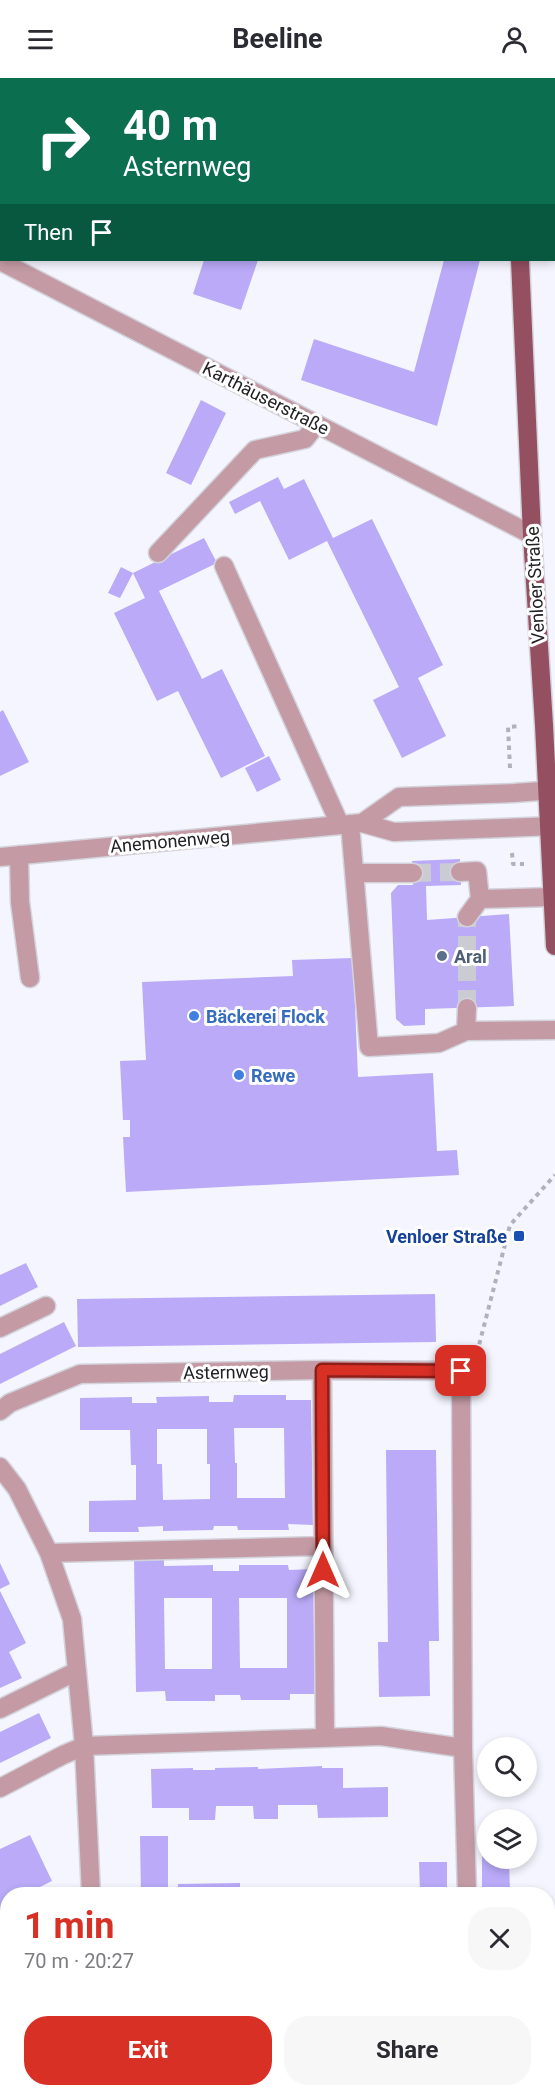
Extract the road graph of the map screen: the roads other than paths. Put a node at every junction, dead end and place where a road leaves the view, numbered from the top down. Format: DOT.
graph roads {
  1 [pos="0,261"];
  2 [pos="520,261"];
  3 [pos="316,425"];
  4 [pos="532,535"];
  5 [pos="158,552"];
  6 [pos="224,566"];
  7 [pos="551,791"];
  8 [pos="351,824"];
  9 [pos="552,826"];
  10 [pos="19,855"];
  11 [pos="0,856"];
  12 [pos="460,872"];
  13 [pos="354,873"];
  14 [pos="413,873"];
  15 [pos="552,897"];
  16 [pos="480,899"];
  17 [pos="467,917"];
  18 [pos="555,946"];
  19 [pos="30,978"];
  20 [pos="466,1008"];
  21 [pos="555,1030"];
  22 [pos="466,1031"];
  23 [pos="46,1306"];
  24 [pos="0,1328"];
  25 [pos="322,1370"];
  26 [pos="0,1411"];
  27 [pos="0,1467"];
  28 [pos="323,1546"];
  29 [pos="49,1553"];
  30 [pos="77,1671"];
  31 [pos="0,1709"];
  32 [pos="325,1736"];
  33 [pos="84,1746"];
  34 [pos="463,1748"];
  35 [pos="0,1788"];
  36 [pos="91,1887"];
  37 [pos="467,1887"];
  1 -- 3 [label="street, Karthäuserstraße"];
  2 -- 4 [label="main road, Venloer Straße"];
  3 -- 4 [label="street, Karthäuserstraße"];
  3 -- 5 [label="street"];
  4 -- 7 [label="main road, Venloer Straße"];
  6 -- 8 [label="street"];
  7 -- 8 [label="street, Anemonenweg"];
  7 -- 9 [label="main road, Venloer Straße"];
  8 -- 9 [label="street, Anemonenweg"];
  8 -- 10 [label="street, Anemonenweg"];
  8 -- 13 [label="street"];
  9 -- 15 [label="main road, Venloer Straße"];
  10 -- 11 [label="street, Anemonenweg"];
  10 -- 19 [label="street"];
  12 -- 16 [label="street"];
  13 -- 14 [label="street"];
  13 -- 22 [label="street"];
  15 -- 16 [label="street"];
  15 -- 18 [label="main road, Venloer Straße"];
  16 -- 17 [label="street"];
  20 -- 22 [label="street"];
  21 -- 22 [label="street"];
  23 -- 24 [label="street"];
  25 -- 26 [label="street, Asternweg"];
  25 -- 28 [label="street"];
  25 -- 34 [label="street, Asternweg"];
  27 -- 29 [label="street"];
  28 -- 29 [label="street"];
  28 -- 32 [label="street"];
  29 -- 30 [label="street"];
  30 -- 31 [label="street"];
  30 -- 33 [label="street"];
  32 -- 33 [label="street"];
  32 -- 34 [label="street"];
  33 -- 35 [label="street"];
  33 -- 36 [label="street"];
  34 -- 37 [label="street"];
}
